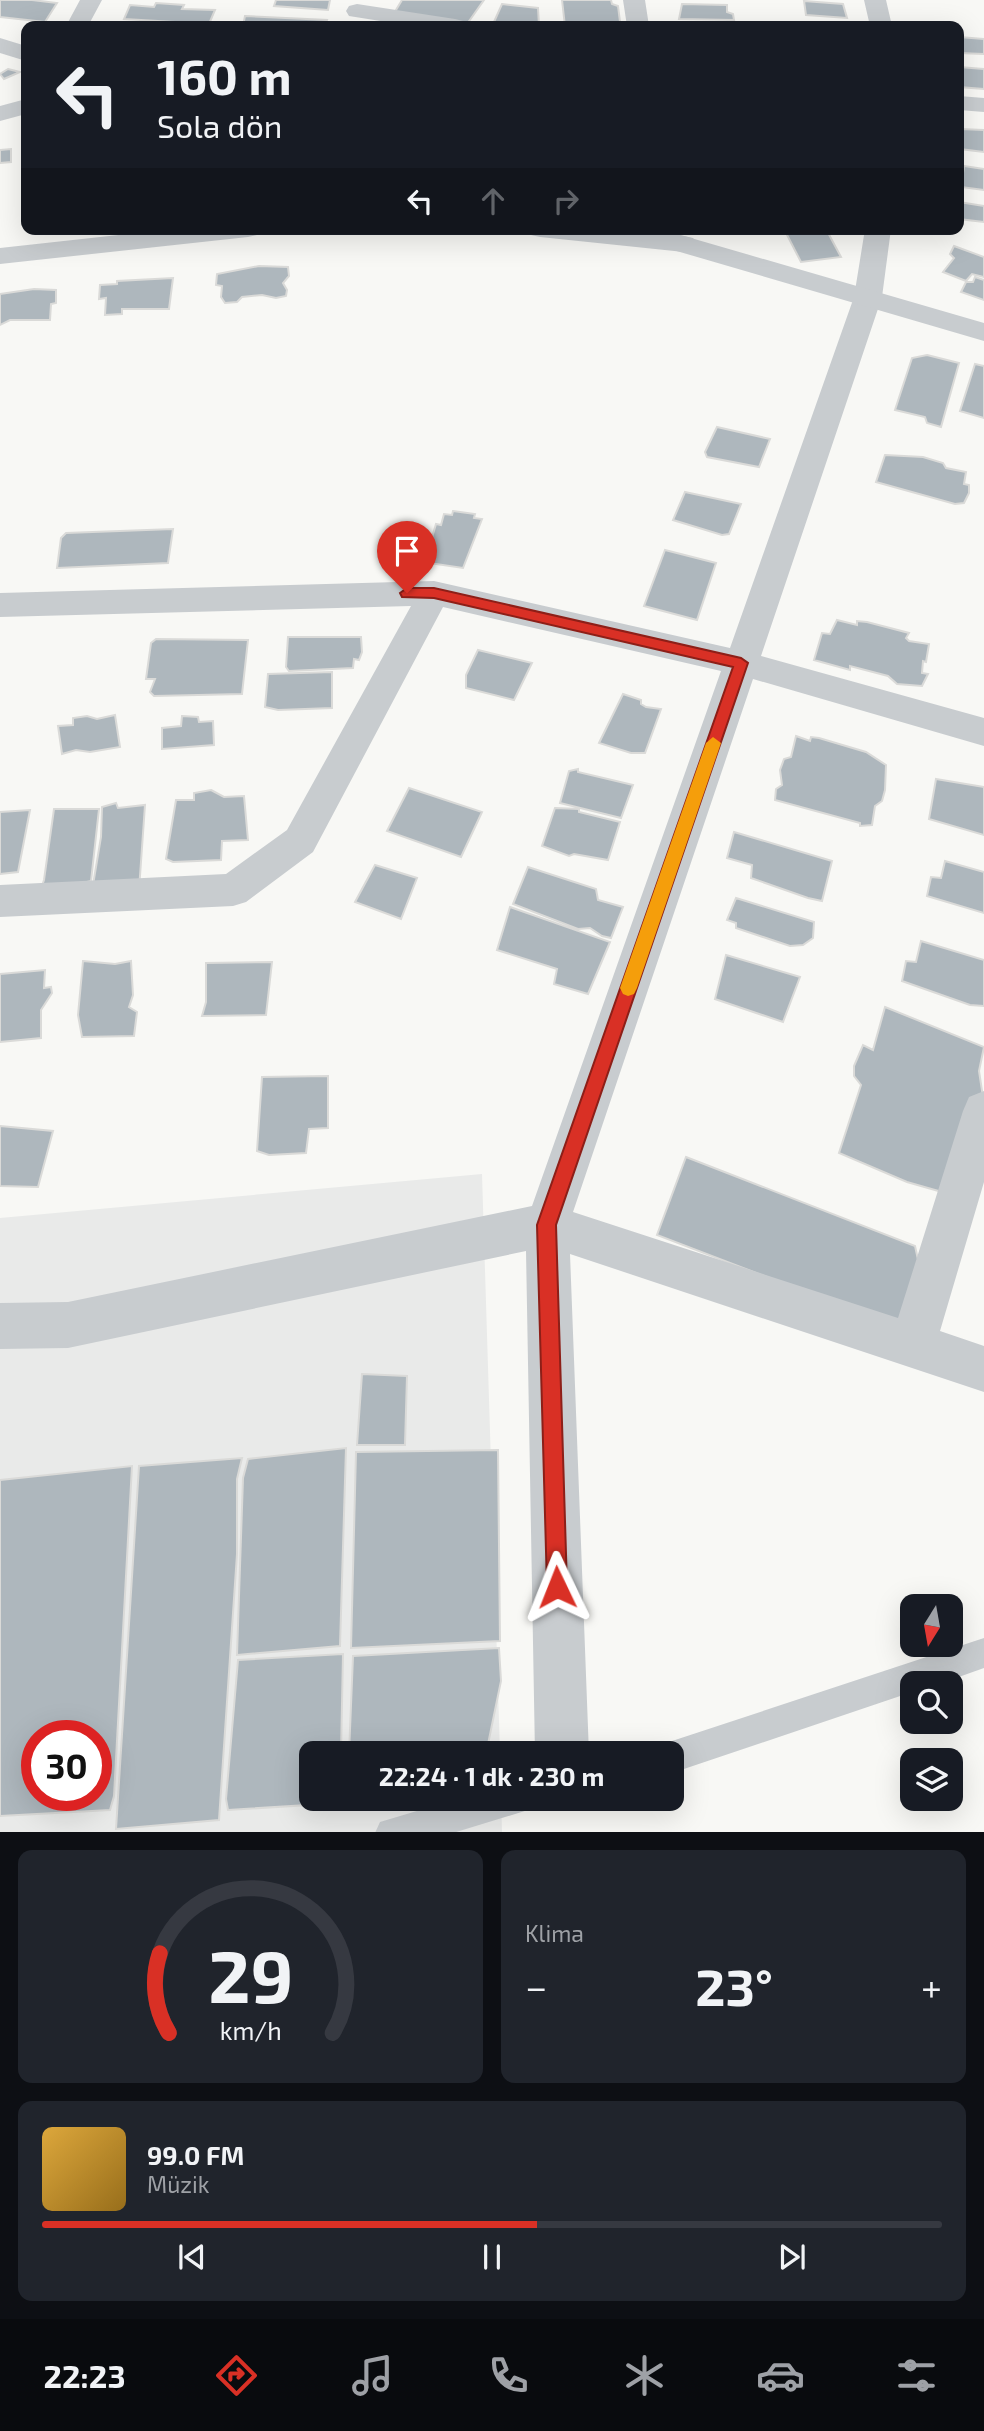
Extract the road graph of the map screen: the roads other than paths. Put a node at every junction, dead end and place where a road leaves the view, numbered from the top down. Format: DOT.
graph roads {
  1 [pos="91,0"];
  2 [pos="634,0"];
  3 [pos="875,0"];
  4 [pos="356,12"];
  5 [pos="80,21"];
  6 [pos="420,21"];
  7 [pos="637,21"];
  8 [pos="880,21"];
  9 [pos="0,45"];
  10 [pos="21,52"];
  11 [pos="964,103"];
  12 [pos="984,105"];
  13 [pos="21,108"];
  14 [pos="0,114"];
  15 [pos="142,235"];
  16 [pos="598,235"];
  17 [pos="652,235"];
  18 [pos="877,235"];
  19 [pos="124,236"];
  20 [pos="684,244"];
  21 [pos="0,256"];
  22 [pos="868,297"];
  23 [pos="984,332"];
  24 [pos="434,593"];
  25 [pos="0,605"];
  26 [pos="741,663"];
  27 [pos="984,733"];
  28 [pos="0,901"];
  29 [pos="984,1111"];
  30 [pos="547,1225"];
  31 [pos="0,1325"];
  32 [pos="913,1345"];
  33 [pos="984,1369"];
  34 [pos="984,1653"];
  35 [pos="562,1741"];
  36 [pos="684,1753"];
  37 [pos="471,1811"];
  38 [pos="391,1832"];
  1 -- 5 [label="street"];
  2 -- 7 [label="street"];
  3 -- 8 [label="street"];
  4 -- 6 [label="street"];
  9 -- 10 [label="street"];
  11 -- 12 [label="street"];
  13 -- 14 [label="street"];
  15 -- 19 [label="street"];
  16 -- 20 [label="street"];
  17 -- 20 [label="street"];
  18 -- 22 [label="street"];
  19 -- 21 [label="street"];
  20 -- 22 [label="street"];
  22 -- 23 [label="street"];
  22 -- 26 [label="street"];
  24 -- 25 [label="street"];
  24 -- 26 [label="street"];
  24 -- 28 [label="street"];
  26 -- 27 [label="street"];
  26 -- 30 [label="street"];
  29 -- 32 [label="street"];
  30 -- 31 [label="street"];
  30 -- 32 [label="street"];
  30 -- 35 [label="street"];
  32 -- 33 [label="street"];
  34 -- 36 [label="lane"];
  37 -- 38 [label="lane"];
}
